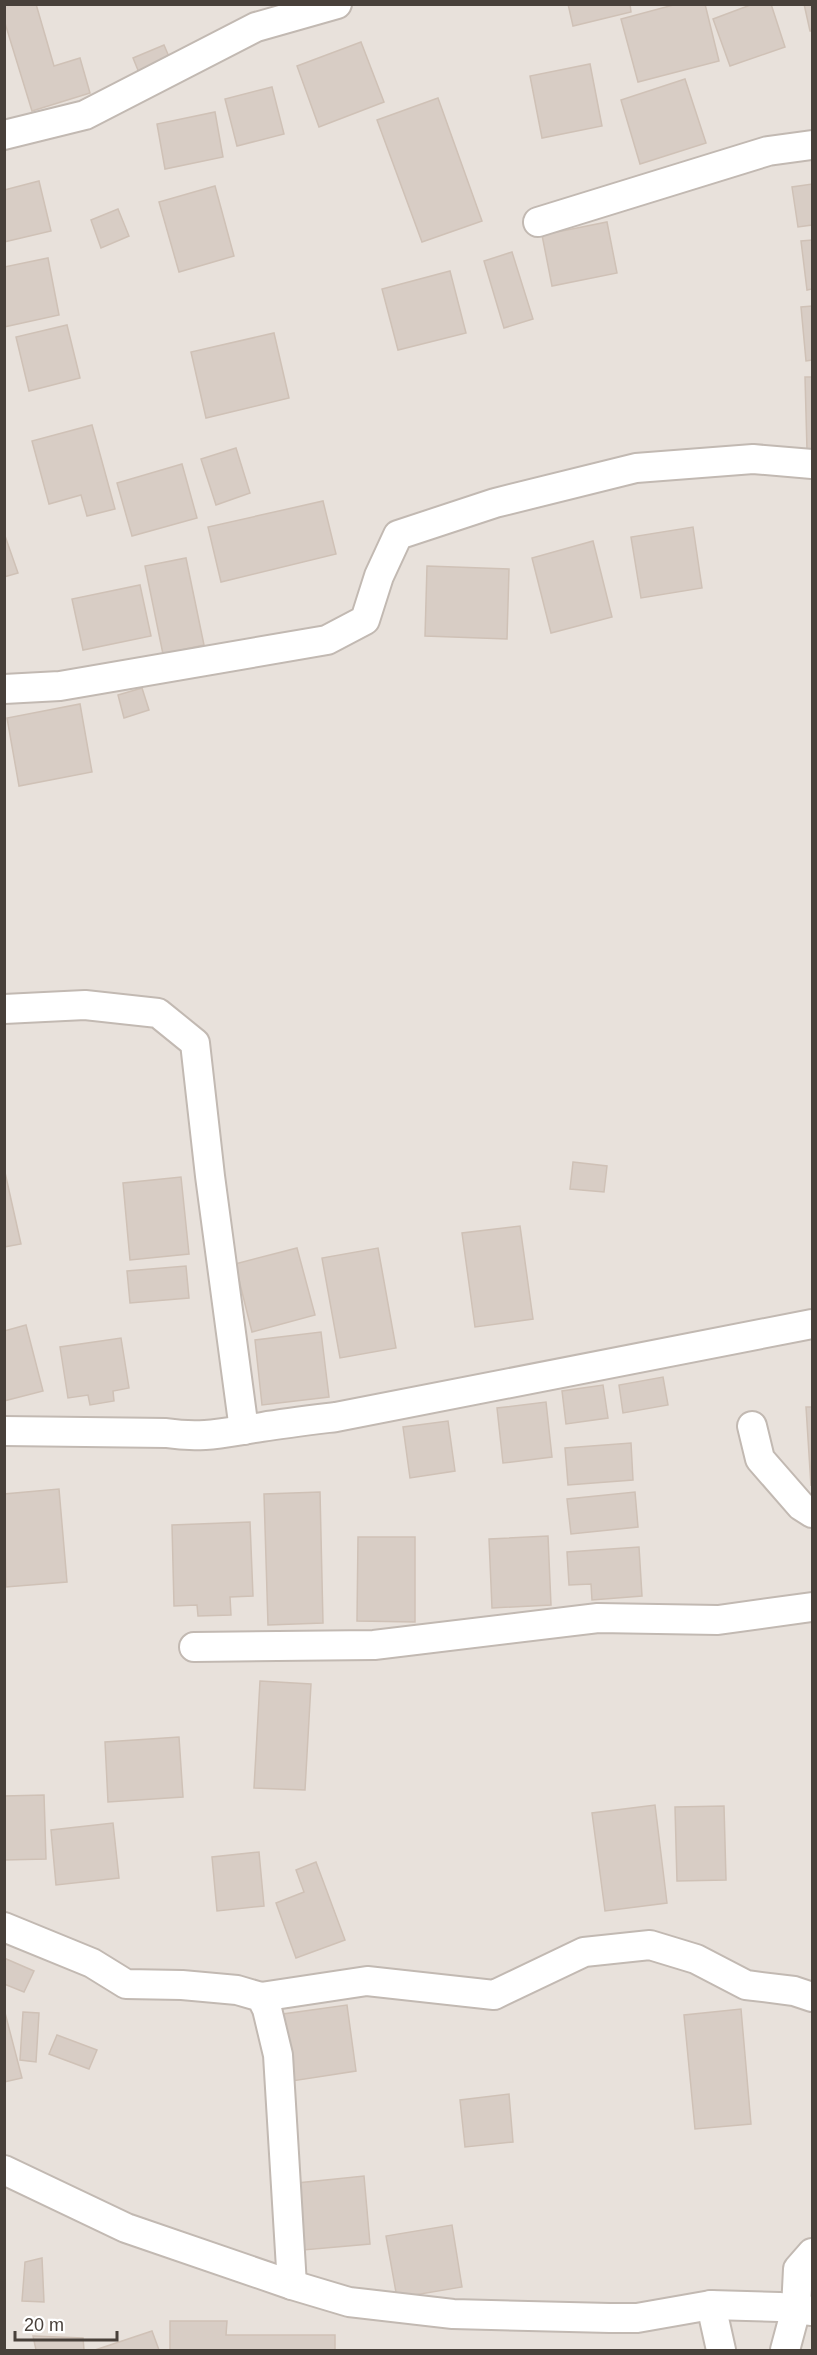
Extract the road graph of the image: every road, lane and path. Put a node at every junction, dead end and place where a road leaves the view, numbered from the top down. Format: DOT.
graph roads {
  1 [pos="337,4"];
  2 [pos="4,135"];
  3 [pos="813,145"];
  4 [pos="538,222"];
  5 [pos="813,464"];
  6 [pos="4,689"];
  7 [pos="4,1009"];
  8 [pos="813,1324"];
  9 [pos="753,1426"];
  10 [pos="244,1430"];
  11 [pos="4,1431"];
  12 [pos="813,1513"];
  13 [pos="813,1607"];
  14 [pos="194,1647"];
  15 [pos="4,1928"];
  16 [pos="261,1997"];
  17 [pos="813,1997"];
  18 [pos="4,2170"];
  19 [pos="813,2253"];
  20 [pos="292,2286"];
  21 [pos="711,2305"];
  22 [pos="804,2310"];
  23 [pos="721,2350"];
  24 [pos="784,2350"];
  1 -- 2 [label="street"];
  3 -- 4 [label="street"];
  5 -- 6 [label="street"];
  7 -- 10 [label="street"];
  8 -- 10 [label="street"];
  9 -- 12 [label="street"];
  10 -- 11 [label="street"];
  13 -- 14 [label="street"];
  15 -- 16 [label="street"];
  16 -- 17 [label="street"];
  16 -- 20 [label="street"];
  18 -- 20 [label="street"];
  19 -- 22 [label="street"];
  20 -- 21 [label="street"];
  21 -- 22 [label="street"];
  21 -- 23 [label="street"];
  22 -- 24 [label="street"];
}
